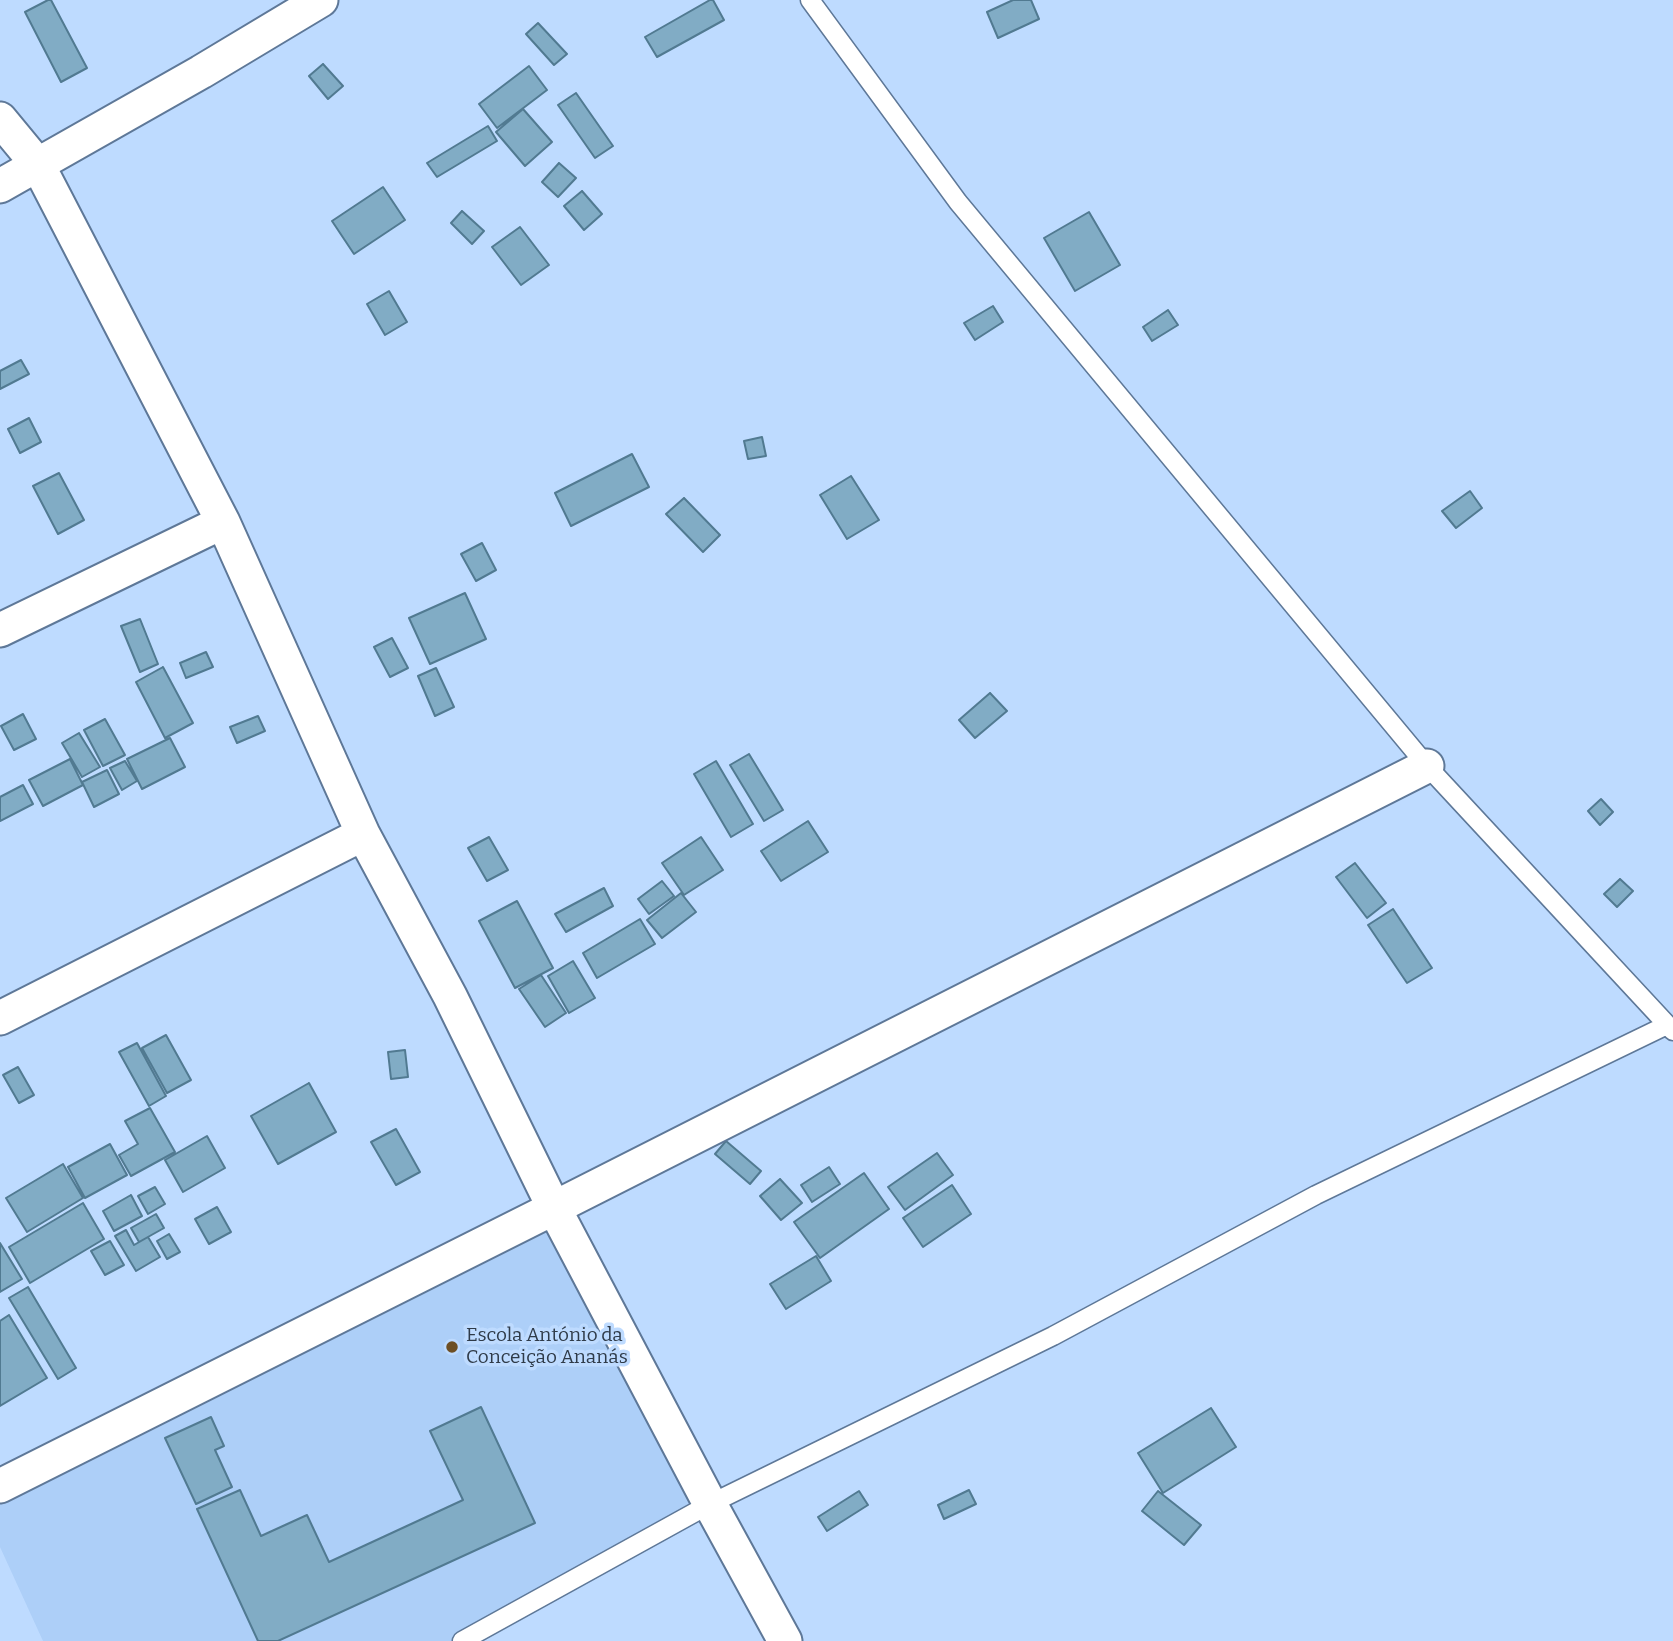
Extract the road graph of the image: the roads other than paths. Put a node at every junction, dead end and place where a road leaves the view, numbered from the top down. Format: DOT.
graph roads {
  1 [pos="321,0"];
  2 [pos="810,0"];
  3 [pos="0,119"];
  4 [pos="38,165"];
  5 [pos="0,186"];
  6 [pos="223,522"];
  7 [pos="0,630"];
  8 [pos="1427,766"];
  9 [pos="363,834"];
  10 [pos="0,1018"];
  11 [pos="1670,1028"];
  12 [pos="554,1208"];
  13 [pos="0,1486"];
  14 [pos="710,1504"];
  15 [pos="462,1641"];
  16 [pos="785,1641"];
  1 -- 4 [label="street"];
  2 -- 8 [label="lane"];
  3 -- 4 [label="street"];
  4 -- 5 [label="street"];
  4 -- 6 [label="street"];
  6 -- 7 [label="street"];
  6 -- 9 [label="street"];
  8 -- 11 [label="lane"];
  8 -- 12 [label="street"];
  9 -- 10 [label="street"];
  9 -- 12 [label="street"];
  11 -- 14 [label="lane"];
  12 -- 13 [label="street"];
  12 -- 14 [label="street"];
  14 -- 15 [label="lane"];
  14 -- 16 [label="street"];
}
